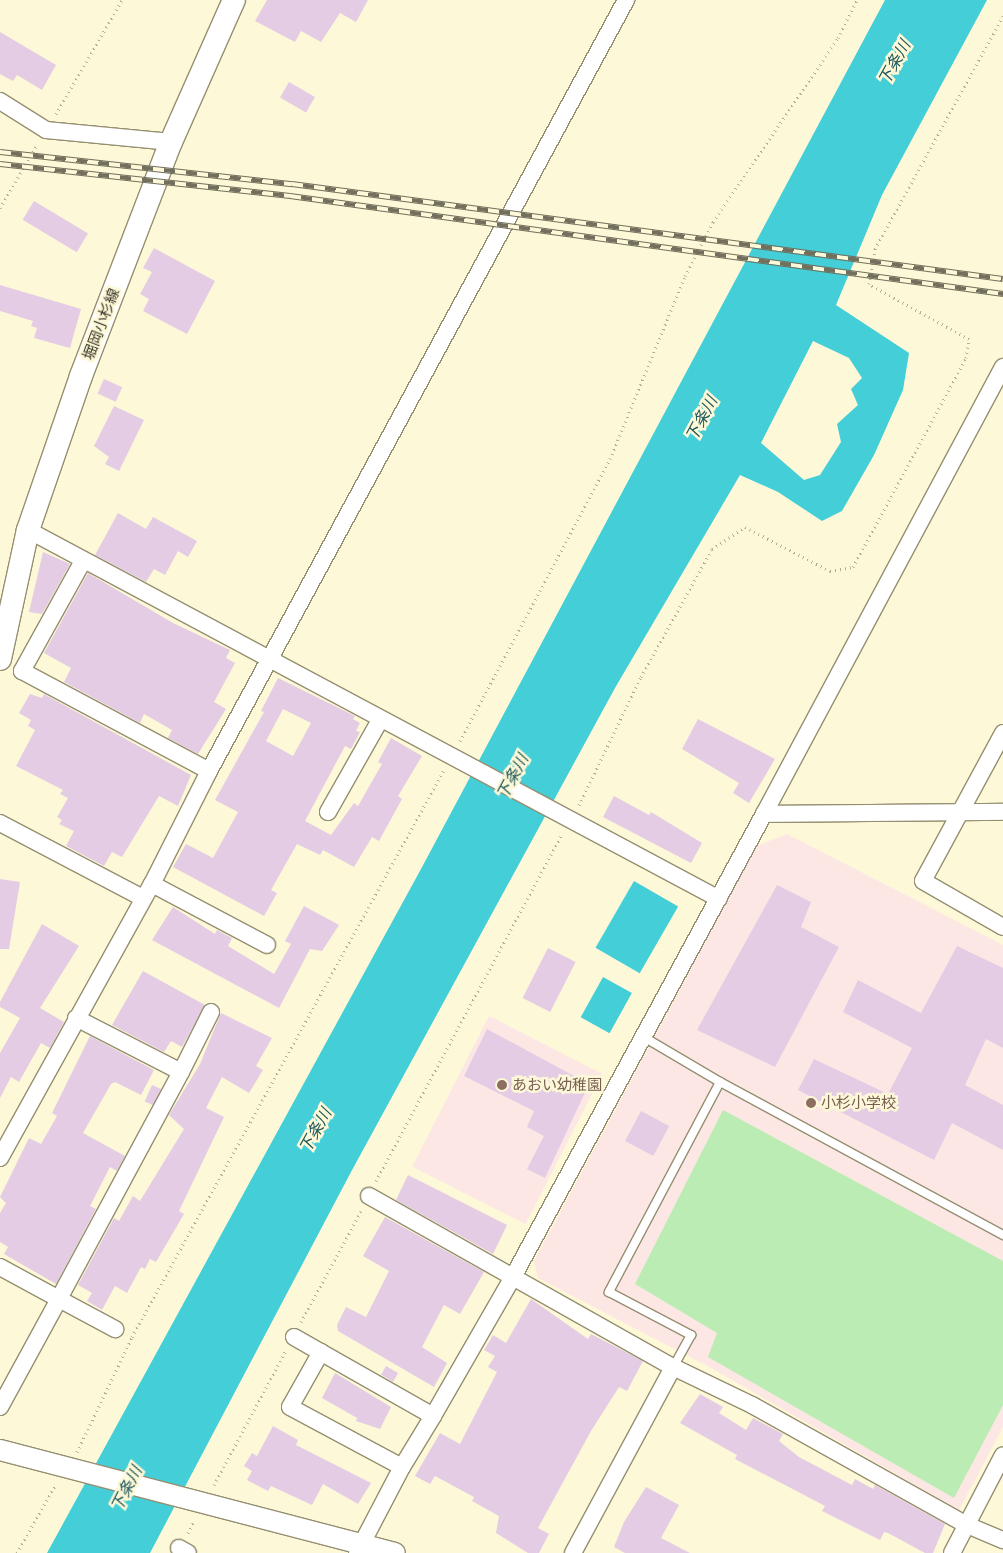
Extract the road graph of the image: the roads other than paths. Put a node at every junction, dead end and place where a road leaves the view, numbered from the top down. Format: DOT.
graph roads {
  1 [pos="234,0"];
  2 [pos="626,0"];
  3 [pos="0,101"];
  4 [pos="171,142"];
  5 [pos="1003,367"];
  6 [pos="28,530"];
  7 [pos="83,560"];
  8 [pos="0,659"];
  9 [pos="270,660"];
  10 [pos="380,720"];
  11 [pos="1003,732"];
  12 [pos="209,771"];
  13 [pos="328,812"];
  14 [pos="1003,812"];
  15 [pos="957,813"];
  16 [pos="764,814"];
  17 [pos="0,823"];
  18 [pos="148,891"];
  19 [pos="719,899"];
  20 [pos="1003,926"];
  21 [pos="267,945"];
  22 [pos="211,1012"];
  23 [pos="76,1018"];
  24 [pos="641,1036"];
  25 [pos="181,1072"];
  26 [pos="720,1082"];
  27 [pos="0,1158"];
  28 [pos="369,1196"];
  29 [pos="1003,1235"];
  30 [pos="0,1267"];
  31 [pos="514,1277"];
  32 [pos="59,1299"];
  33 [pos="115,1329"];
  34 [pos="294,1337"];
  35 [pos="321,1352"];
  36 [pos="673,1366"];
  37 [pos="0,1406"];
  38 [pos="433,1416"];
  39 [pos="0,1450"];
  40 [pos="1003,1455"];
  41 [pos="402,1467"];
  42 [pos="967,1525"];
  43 [pos="1003,1540"];
  44 [pos="359,1549"];
  45 [pos="394,1553"];
  46 [pos="572,1553"];
  47 [pos="952,1553"];
  1 -- 4 [label="main road, 堀岡小杉線"];
  2 -- 9 [label="street"];
  3 -- 4 [label="street"];
  4 -- 6 [label="main road, 堀岡小杉線"];
  5 -- 16 [label="street"];
  6 -- 7 [label="street"];
  6 -- 8 [label="main road, 堀岡小杉線"];
  7 -- 9 [label="street"];
  7 -- 12 [label="street"];
  9 -- 10 [label="street"];
  9 -- 12 [label="street"];
  10 -- 13 [label="street"];
  10 -- 19 [label="street"];
  11 -- 15 [label="street"];
  12 -- 18 [label="street"];
  14 -- 15 [label="street"];
  15 -- 16 [label="street"];
  15 -- 20 [label="street"];
  16 -- 19 [label="street"];
  17 -- 18 [label="street"];
  18 -- 21 [label="street"];
  18 -- 23 [label="street"];
  19 -- 24 [label="street"];
  22 -- 25 [label="street"];
  23 -- 25 [label="street"];
  23 -- 27 [label="street"];
  24 -- 26 [label="lane"];
  24 -- 31 [label="street"];
  25 -- 32 [label="street"];
  26 -- 29 [label="lane"];
  26 -- 36 [label="lane"];
  28 -- 31 [label="street"];
  30 -- 32 [label="street"];
  31 -- 36 [label="street"];
  31 -- 38 [label="street"];
  32 -- 33 [label="street"];
  32 -- 37 [label="street"];
  34 -- 35 [label="street"];
  35 -- 38 [label="street"];
  35 -- 41 [label="street"];
  36 -- 42 [label="street"];
  36 -- 46 [label="street"];
  38 -- 41 [label="street"];
  39 -- 44 [label="street"];
  40 -- 42 [label="street"];
  41 -- 44 [label="street"];
  42 -- 43 [label="street"];
  42 -- 47 [label="street"];
  44 -- 45 [label="street"];
}
